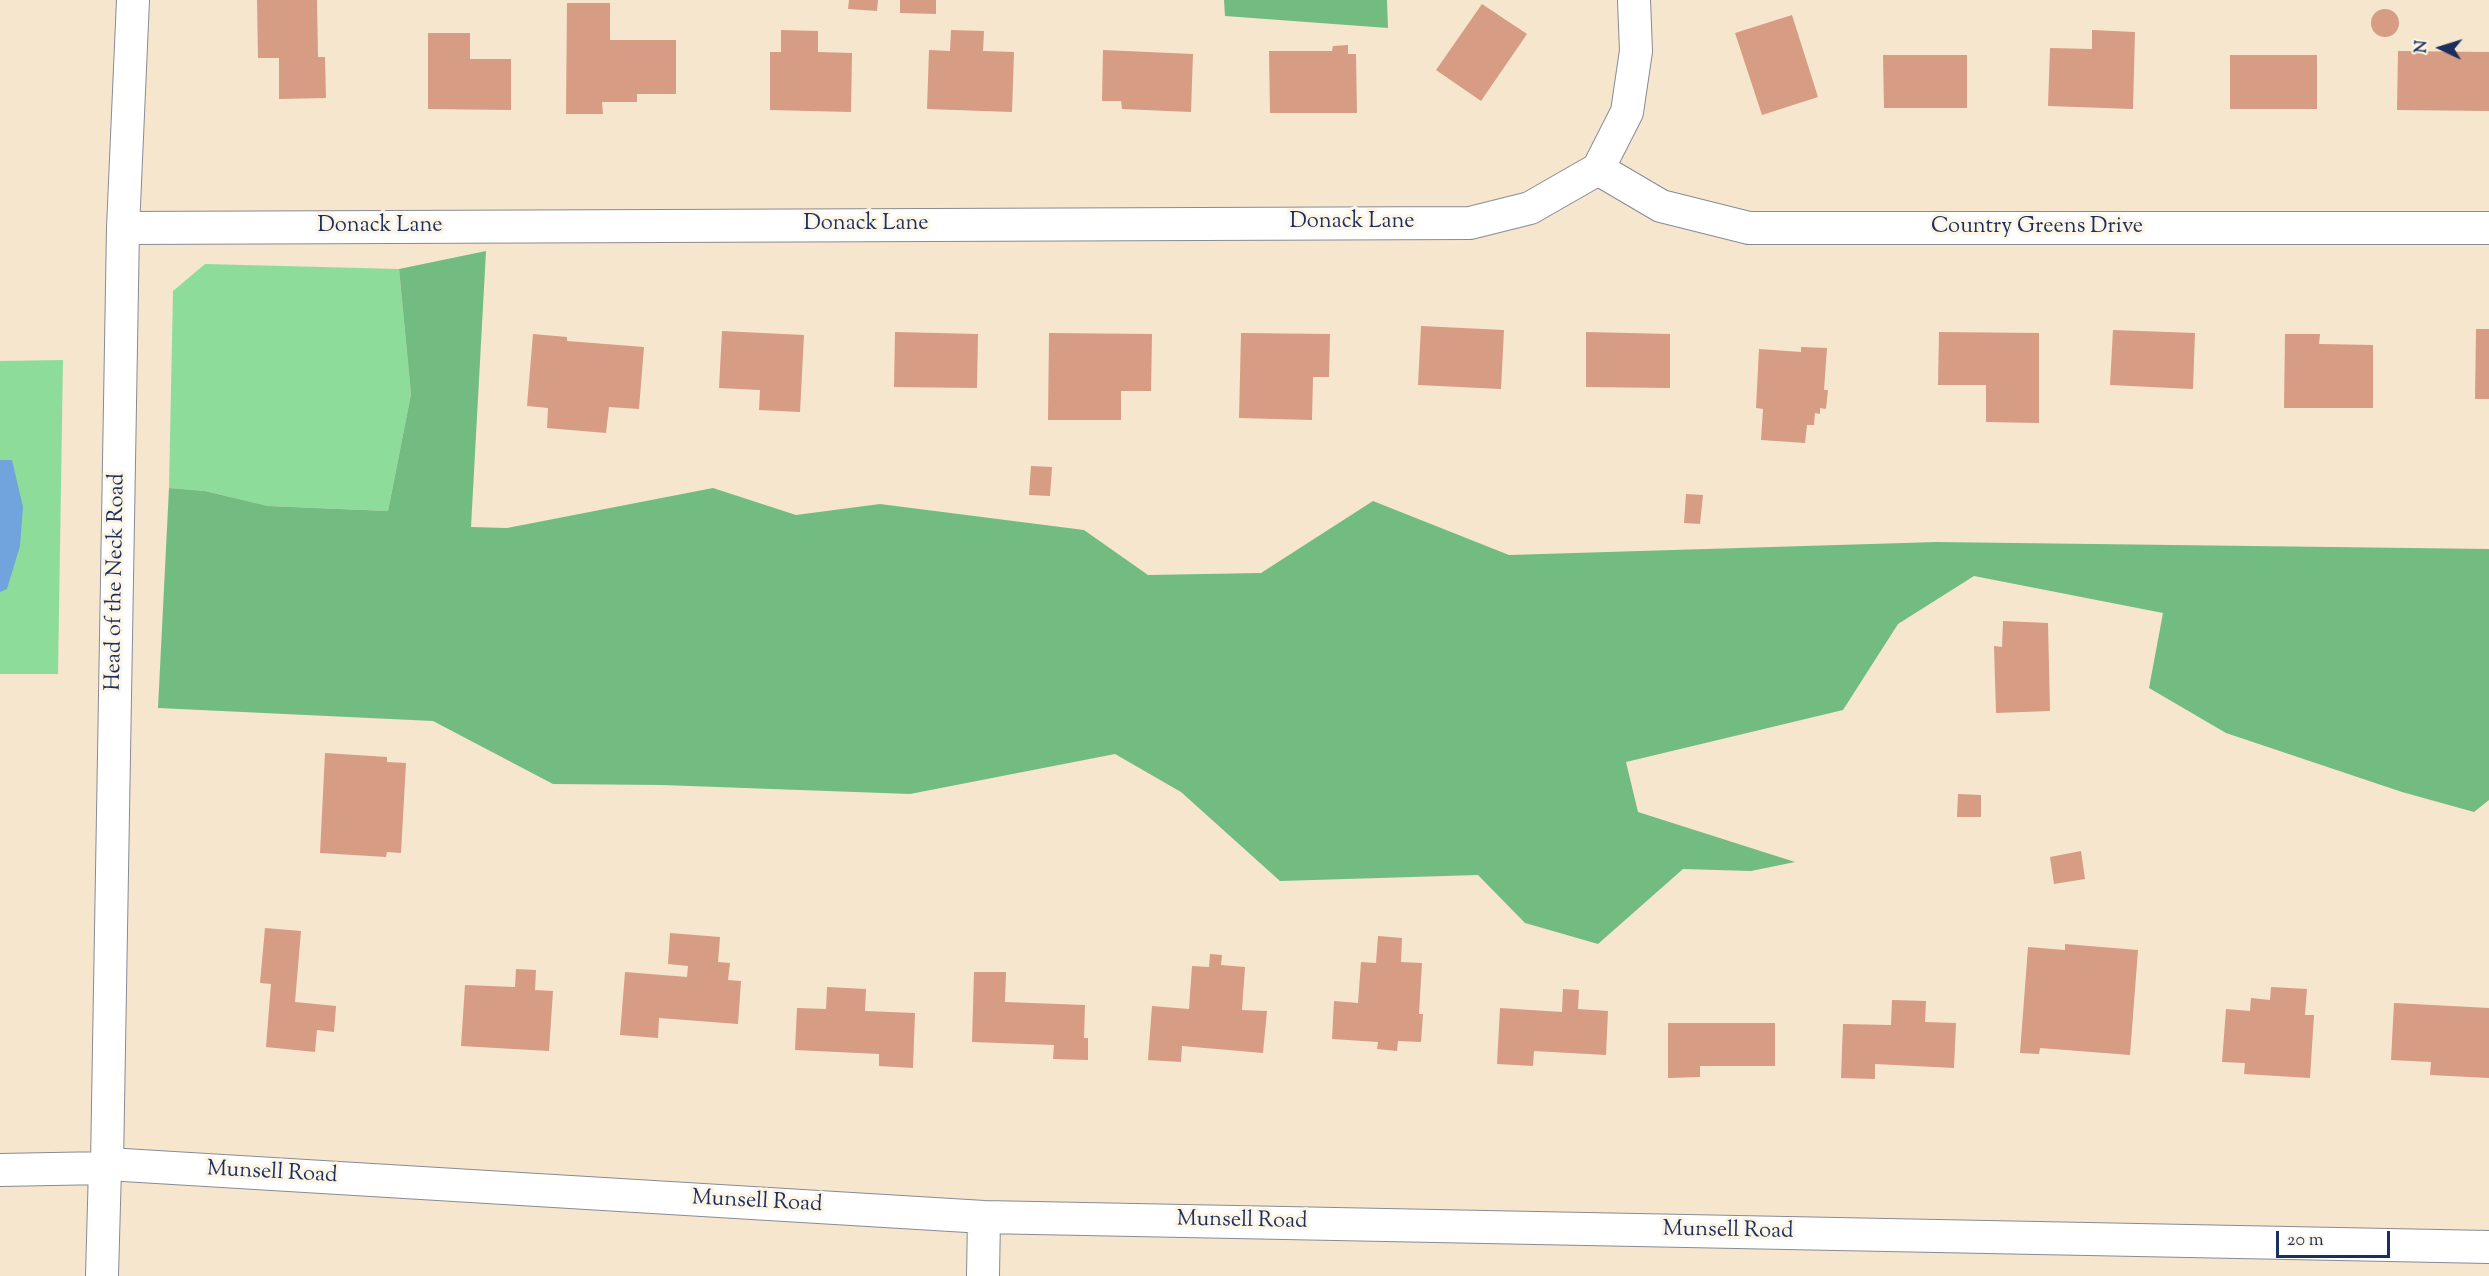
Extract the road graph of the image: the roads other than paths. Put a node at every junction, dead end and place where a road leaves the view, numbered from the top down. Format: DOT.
graph roads {
  1 [pos="132,0"];
  2 [pos="1634,0"];
  3 [pos="1598,169"];
  4 [pos="123,228"];
  5 [pos="2489,228"];
  6 [pos="106,1166"];
  7 [pos="0,1170"];
  8 [pos="984,1217"];
  9 [pos="2489,1247"];
  10 [pos="102,1276"];
  11 [pos="983,1276"];
  1 -- 4 [label="street, Head of the Neck Road"];
  2 -- 3 [label="street"];
  3 -- 4 [label="street, Donack Lane"];
  3 -- 5 [label="street, Country Greens Drive"];
  4 -- 6 [label="street, Head of the Neck Road"];
  6 -- 7 [label="street, Munsell Road"];
  6 -- 8 [label="street, Munsell Road"];
  6 -- 10 [label="street, Head of the Neck Road"];
  8 -- 9 [label="street, Munsell Road"];
  8 -- 11 [label="street"];
}
